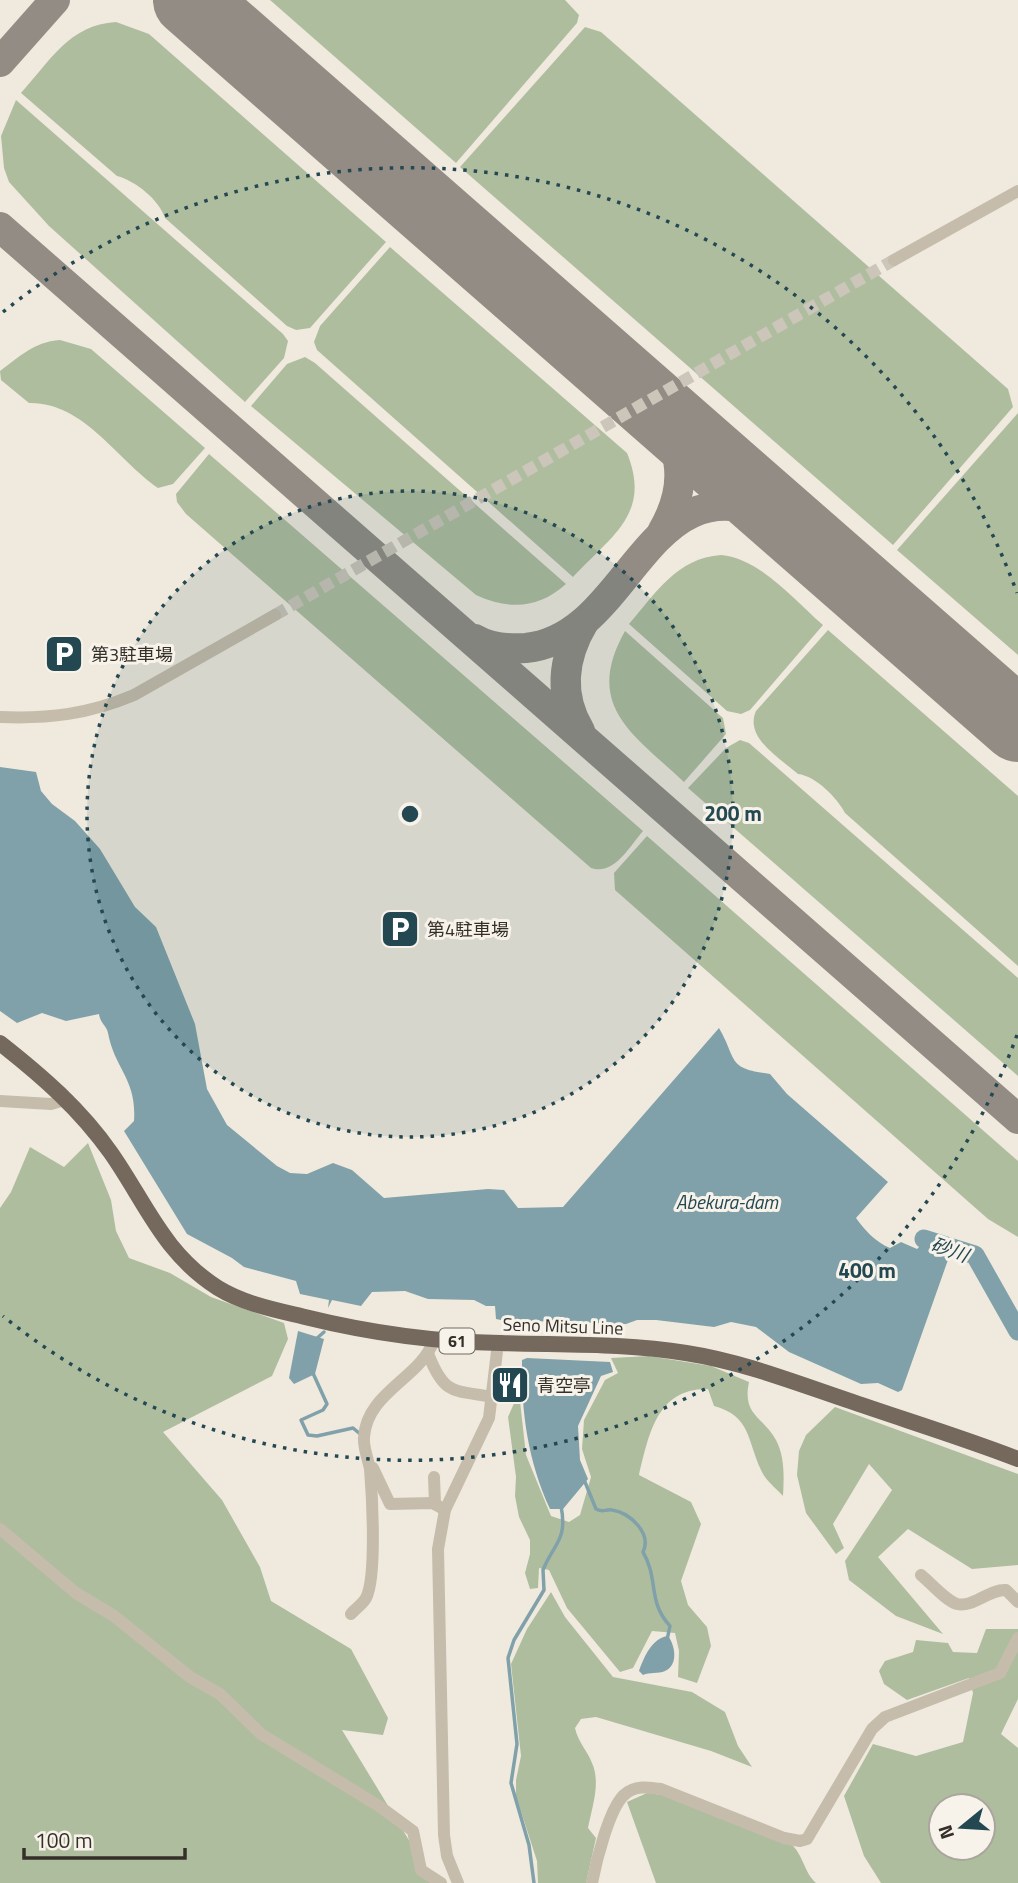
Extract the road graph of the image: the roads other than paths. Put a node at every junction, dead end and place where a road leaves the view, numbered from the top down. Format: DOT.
graph roads {
  1 [pos="1018,191"];
  2 [pos="894,260"];
  3 [pos="275,615"];
  4 [pos="0,717"];
  5 [pos="0,1043"];
  6 [pos="68,1099"];
  7 [pos="0,1101"];
  8 [pos="434,1340"];
  9 [pos="498,1343"];
  10 [pos="429,1356"];
  11 [pos="493,1397"];
  12 [pos="368,1458"];
  13 [pos="1018,1459"];
  14 [pos="434,1478"];
  15 [pos="440,1507"];
  16 [pos="0,1529"];
  17 [pos="921,1575"];
  18 [pos="1018,1602"];
  19 [pos="351,1614"];
  20 [pos="1018,1638"];
  21 [pos="441,1883"];
  22 [pos="458,1883"];
  23 [pos="592,1883"];
  1 -- 2 [label="street"];
  3 -- 4 [label="street"];
  5 -- 6 [label="main road, Seno Mitsu Line / 61"];
  6 -- 7 [label="street"];
  6 -- 8 [label="main road, Seno Mitsu Line / 61"];
  8 -- 9 [label="main road, Seno Mitsu Line / 61"];
  8 -- 10 [label="street"];
  9 -- 11 [label="street"];
  9 -- 13 [label="main road, Seno Mitsu Line / 61"];
  10 -- 11 [label="street"];
  10 -- 12 [label="street"];
  11 -- 15 [label="street"];
  12 -- 15 [label="street"];
  12 -- 19 [label="street"];
  14 -- 15 [label="street"];
  15 -- 22 [label="street"];
  16 -- 21 [label="street"];
  17 -- 18 [label="street"];
  20 -- 23 [label="street"];
}
